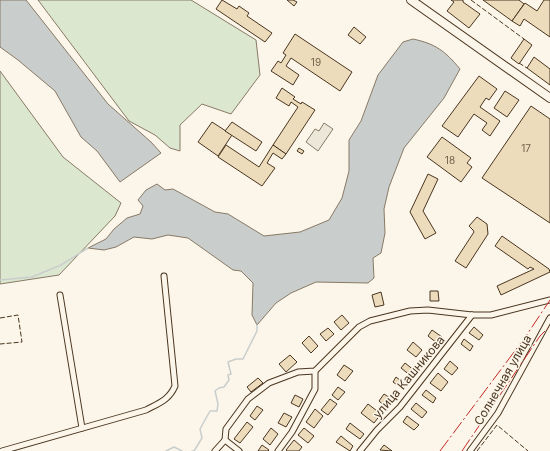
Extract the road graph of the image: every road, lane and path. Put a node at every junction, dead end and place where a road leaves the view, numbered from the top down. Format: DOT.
graph roads {
  1 [pos="411,0"];
  2 [pos="550,98"];
  3 [pos="164,276"];
  4 [pos="60,295"];
  5 [pos="550,300"];
  6 [pos="472,315"];
  7 [pos="550,318"];
  8 [pos="315,371"];
  9 [pos="82,428"];
  10 [pos="224,440"];
  11 [pos="2,451"];
  12 [pos="215,451"];
  13 [pos="239,451"];
  14 [pos="278,451"];
  15 [pos="360,451"];
  16 [pos="470,451"];
  1 -- 2 [label="main road"];
  3 -- 9 [label="street"];
  4 -- 9 [label="street"];
  5 -- 6 [label="street"];
  6 -- 8 [label="street"];
  6 -- 15 [label="street, улица Кашникова"];
  7 -- 16 [label="street, Солнечная улица"];
  8 -- 10 [label="street"];
  8 -- 14 [label="street"];
  9 -- 11 [label="street"];
  10 -- 12 [label="street"];
  10 -- 13 [label="street"];
}
